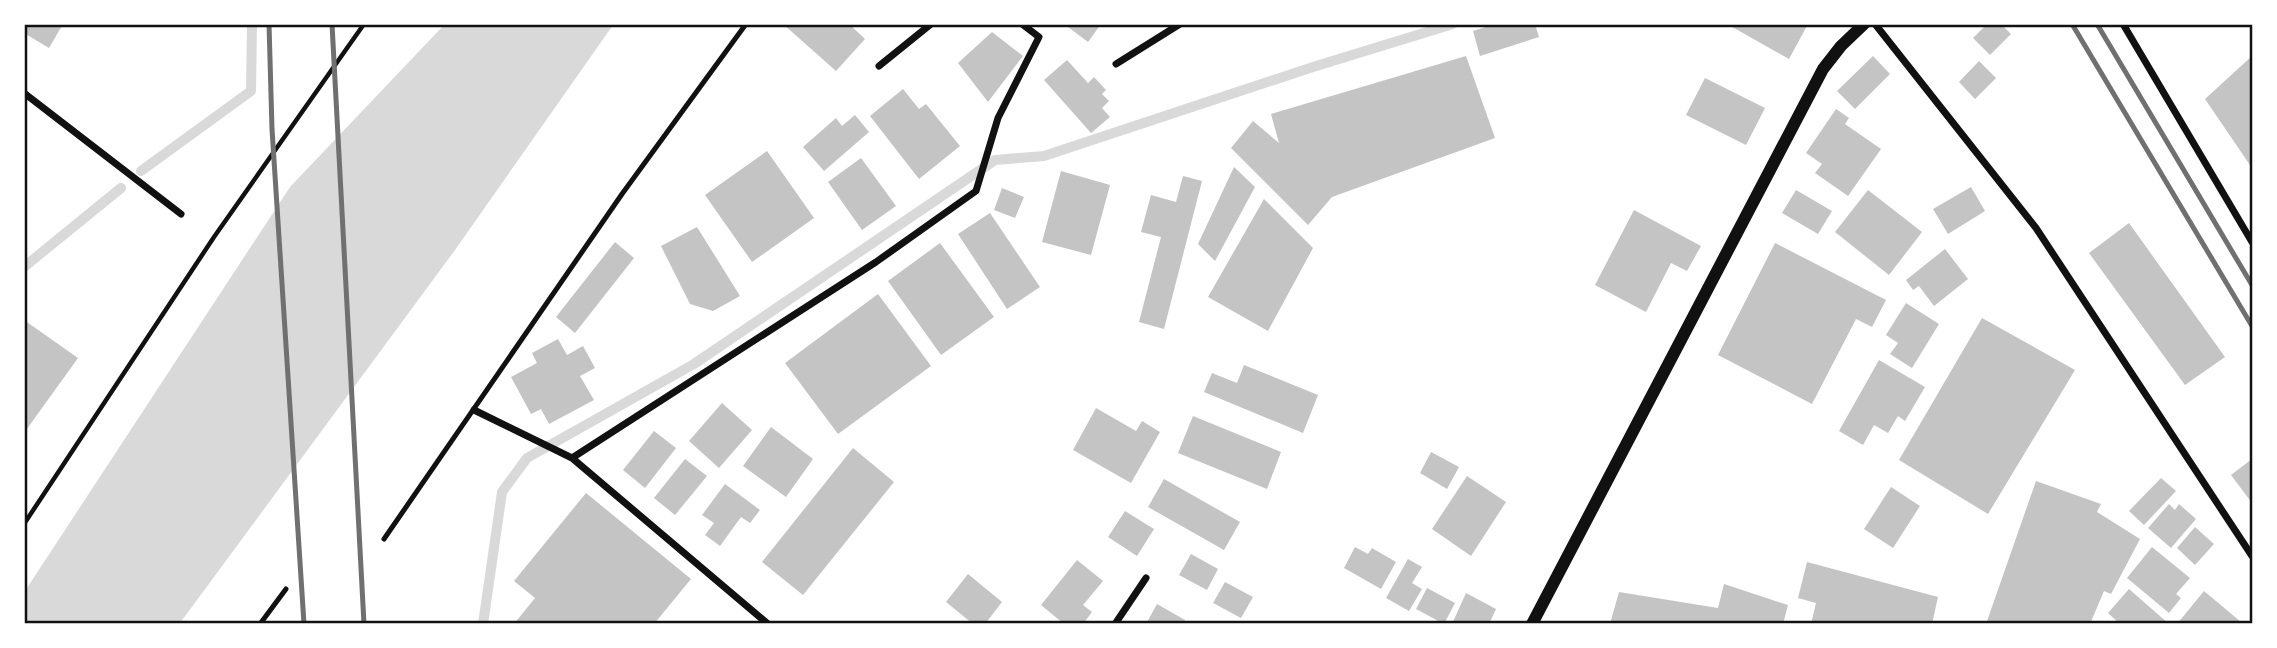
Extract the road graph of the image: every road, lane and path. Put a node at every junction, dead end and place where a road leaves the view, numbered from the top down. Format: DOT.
graph roads {
  1 [pos="364,24"];
  2 [pos="746,24"];
  3 [pos="931,24"];
  4 [pos="1022,24"];
  5 [pos="1180,24"];
  6 [pos="1864,24"];
  7 [pos="1875,24"];
  8 [pos="2123,24"];
  9 [pos="1116,64"];
  10 [pos="879,66"];
  11 [pos="24,93"];
  12 [pos="181,215"];
  13 [pos="2252,242"];
  14 [pos="474,410"];
  15 [pos="572,458"];
  16 [pos="24,524"];
  17 [pos="384,538"];
  18 [pos="2252,556"];
  19 [pos="1146,578"];
  20 [pos="286,589"];
  21 [pos="260,624"];
  22 [pos="768,624"];
  23 [pos="1115,624"];
  24 [pos="1532,624"];
  1 -- 16 [label="path"];
  2 -- 14 [label="lane"];
  3 -- 10 [label="street"];
  4 -- 15 [label="street"];
  5 -- 9 [label="street"];
  6 -- 24 [label="street"];
  7 -- 18 [label="street"];
  8 -- 13 [label="street"];
  11 -- 12 [label="street"];
  14 -- 15 [label="street"];
  14 -- 17 [label="lane"];
  15 -- 22 [label="street"];
  19 -- 23 [label="street"];
  20 -- 21 [label="lane"];
}
